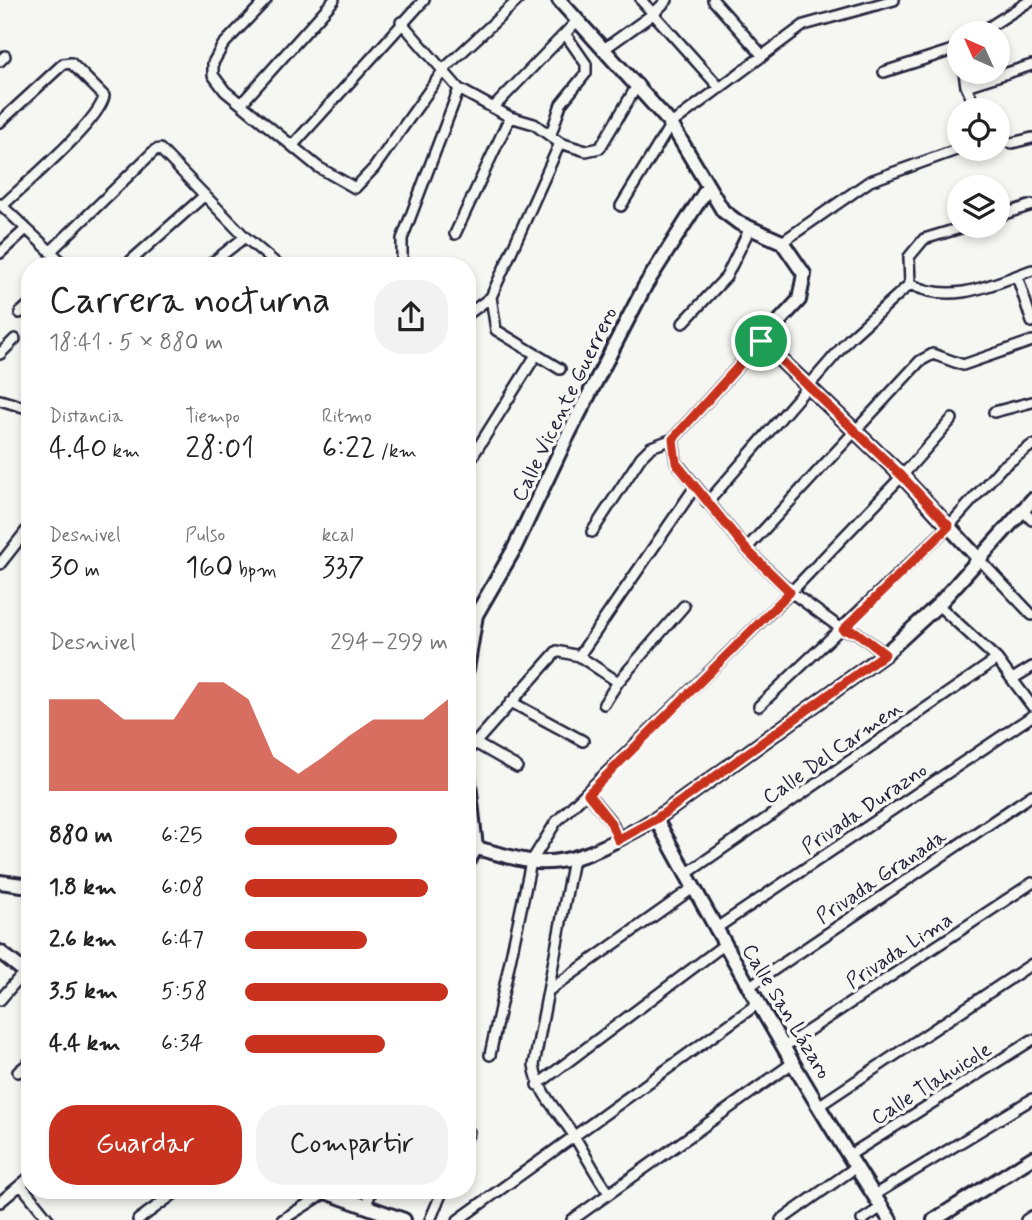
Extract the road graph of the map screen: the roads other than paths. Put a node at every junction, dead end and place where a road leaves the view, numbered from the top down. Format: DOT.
graph roads {
  1 [pos="265,0"];
  2 [pos="334,0"];
  3 [pos="425,0"];
  4 [pos="518,0"];
  5 [pos="559,0"];
  6 [pos="641,0"];
  7 [pos="667,0"];
  8 [pos="713,0"];
  9 [pos="894,0"];
  10 [pos="1031,0"];
  11 [pos="653,14"];
  12 [pos="578,21"];
  13 [pos="999,21"];
  14 [pos="401,22"];
  15 [pos="566,35"];
  16 [pos="604,48"];
  17 [pos="947,52"];
  18 [pos="763,57"];
  19 [pos="1032,65"];
  20 [pos="445,68"];
  21 [pos="884,72"];
  22 [pos="638,84"];
  23 [pos="966,86"];
  24 [pos="459,89"];
  25 [pos="720,89"];
  26 [pos="972,98"];
  27 [pos="241,104"];
  28 [pos="492,107"];
  29 [pos="510,117"];
  30 [pos="0,122"];
  31 [pos="671,124"];
  32 [pos="551,134"];
  33 [pos="1032,138"];
  34 [pos="560,143"];
  35 [pos="1010,143"];
  36 [pos="293,145"];
  37 [pos="947,153"];
  38 [pos="708,187"];
  39 [pos="205,195"];
  40 [pos="1,205"];
  41 [pos="1032,205"];
  42 [pos="621,206"];
  43 [pos="1010,212"];
  44 [pos="750,228"];
  45 [pos="26,229"];
  46 [pos="947,232"];
  47 [pos="455,234"];
  48 [pos="245,237"];
  49 [pos="782,242"];
  50 [pos="50,252"];
  51 [pos="0,253"];
  52 [pos="56,257"];
  53 [pos="135,257"];
  54 [pos="219,257"];
  55 [pos="268,257"];
  56 [pos="402,257"];
  57 [pos="1032,270"];
  58 [pos="1017,276"];
  59 [pos="910,284"];
  60 [pos="491,297"];
  61 [pos="476,308"];
  62 [pos="1032,322"];
  63 [pos="683,324"];
  64 [pos="15,340"];
  65 [pos="761,341"];
  66 [pos="1032,341"];
  67 [pos="0,354"];
  68 [pos="536,355"];
  69 [pos="560,369"];
  70 [pos="809,385"];
  71 [pos="0,400"];
  72 [pos="1032,402"];
  73 [pos="21,406"];
  74 [pos="994,412"];
  75 [pos="952,419"];
  76 [pos="855,430"];
  77 [pos="673,439"];
  78 [pos="1032,445"];
  79 [pos="476,451"];
  80 [pos="902,476"];
  81 [pos="695,487"];
  82 [pos="1032,500"];
  83 [pos="707,503"];
  84 [pos="1022,510"];
  85 [pos="1032,520"];
  86 [pos="949,526"];
  87 [pos="592,532"];
  88 [pos="21,537"];
  89 [pos="746,549"];
  90 [pos="977,557"];
  91 [pos="0,564"];
  92 [pos="790,592"];
  93 [pos="476,605"];
  94 [pos="938,605"];
  95 [pos="684,606"];
  96 [pos="1032,615"];
  97 [pos="843,630"];
  98 [pos="885,654"];
  99 [pos="579,656"];
  100 [pos="997,659"];
  101 [pos="1032,667"];
  102 [pos="1014,678"];
  103 [pos="618,682"];
  104 [pos="511,702"];
  105 [pos="604,704"];
  106 [pos="759,706"];
  107 [pos="1032,706"];
  108 [pos="1032,716"];
  109 [pos="583,741"];
  110 [pos="476,742"];
  111 [pos="476,744"];
  112 [pos="517,767"];
  113 [pos="588,794"];
  114 [pos="1032,795"];
  115 [pos="656,819"];
  116 [pos="618,840"];
  117 [pos="476,848"];
  118 [pos="573,859"];
  119 [pos="531,862"];
  120 [pos="686,874"];
  121 [pos="0,882"];
  122 [pos="1032,883"];
  123 [pos="21,885"];
  124 [pos="693,888"];
  125 [pos="715,929"];
  126 [pos="725,944"];
  127 [pos="0,953"];
  128 [pos="1032,964"];
  129 [pos="21,969"];
  130 [pos="21,980"];
  131 [pos="750,986"];
  132 [pos="548,991"];
  133 [pos="0,1000"];
  134 [pos="760,1002"];
  135 [pos="1032,1040"];
  136 [pos="785,1046"];
  137 [pos="490,1055"];
  138 [pos="794,1062"];
  139 [pos="21,1070"];
  140 [pos="18,1072"];
  141 [pos="537,1085"];
  142 [pos="1032,1099"];
  143 [pos="820,1105"];
  144 [pos="574,1136"];
  145 [pos="1032,1158"];
  146 [pos="852,1161"];
  147 [pos="21,1185"];
  148 [pos="609,1192"];
  149 [pos="874,1195"];
  150 [pos="2,1198"];
  151 [pos="32,1199"];
  152 [pos="167,1199"];
  153 [pos="311,1199"];
  154 [pos="344,1199"];
  155 [pos="368,1199"];
  156 [pos="439,1199"];
  157 [pos="365,1207"];
  158 [pos="882,1207"];
  159 [pos="1032,1216"];
  160 [pos="399,1219"];
  161 [pos="49,1220"];
  162 [pos="138,1220"];
  163 [pos="282,1220"];
  164 [pos="430,1220"];
  165 [pos="458,1220"];
  166 [pos="572,1220"];
  167 [pos="781,1220"];
  168 [pos="862,1220"];
  169 [pos="890,1220"];
  170 [pos="934,1220"];
  171 [pos="1026,1220"];
  1 -- 27 [label="street"];
  2 -- 27 [label="street"];
  3 -- 14 [label="street"];
  4 -- 20 [label="street"];
  5 -- 12 [label="street"];
  6 -- 11 [label="street"];
  7 -- 11 [label="street"];
  8 -- 18 [label="street"];
  9 -- 18 [label="street"];
  10 -- 13 [label="street"];
  11 -- 16 [label="street"];
  11 -- 25 [label="street"];
  12 -- 15 [label="street"];
  12 -- 16 [label="street"];
  14 -- 20 [label="street"];
  14 -- 36 [label="street"];
  15 -- 28 [label="street"];
  15 -- 32 [label="street"];
  16 -- 22 [label="street"];
  17 -- 21 [label="street"];
  18 -- 25 [label="street"];
  19 -- 23 [label="street"];
  20 -- 24 [label="street"];
  20 -- 36 [label="street"];
  22 -- 31 [label="street"];
  22 -- 34 [label="street"];
  23 -- 26 [label="street"];
  24 -- 28 [label="street"];
  24 -- 56 [label="street"];
  25 -- 31 [label="street"];
  27 -- 36 [label="street"];
  28 -- 29 [label="street"];
  29 -- 32 [label="street"];
  29 -- 47 [label="street"];
  30 -- 40 [label="street"];
  31 -- 38 [label="street"];
  31 -- 42 [label="street"];
  32 -- 34 [label="street"];
  33 -- 35 [label="street"];
  34 -- 60 [label="street"];
  37 -- 49 [label="street"];
  38 -- 44 [label="street"];
  38 -- 93 [label="street, Calle Vicente Guerrero"];
  39 -- 48 [label="street"];
  39 -- 50 [label="street"];
  39 -- 53 [label="street"];
  40 -- 45 [label="street"];
  41 -- 43 [label="street"];
  44 -- 49 [label="street"];
  44 -- 63 [label="street"];
  45 -- 50 [label="street"];
  45 -- 51 [label="street"];
  46 -- 59 [label="street"];
  48 -- 54 [label="street"];
  48 -- 55 [label="street"];
  49 -- 65 [label="street"];
  50 -- 52 [label="street"];
  57 -- 58 [label="street"];
  58 -- 59 [label="street"];
  58 -- 62 [label="street"];
  59 -- 70 [label="street"];
  60 -- 61 [label="street"];
  60 -- 68 [label="street"];
  64 -- 67 [label="street"];
  65 -- 70 [label="street"];
  65 -- 77 [label="street"];
  66 -- 76 [label="street"];
  68 -- 69 [label="street"];
  68 -- 79 [label="street"];
  70 -- 76 [label="street"];
  70 -- 83 [label="street"];
  71 -- 73 [label="street"];
  72 -- 74 [label="street"];
  75 -- 80 [label="street"];
  76 -- 80 [label="street"];
  76 -- 89 [label="street"];
  77 -- 81 [label="street"];
  77 -- 87 [label="street"];
  78 -- 86 [label="street"];
  80 -- 86 [label="street"];
  80 -- 92 [label="street"];
  81 -- 83 [label="street"];
  81 -- 99 [label="street"];
  82 -- 84 [label="street"];
  83 -- 89 [label="street"];
  84 -- 85 [label="street"];
  84 -- 90 [label="street"];
  86 -- 90 [label="street"];
  86 -- 97 [label="street"];
  88 -- 91 [label="street"];
  89 -- 92 [label="street"];
  90 -- 94 [label="street"];
  90 -- 96 [label="street"];
  92 -- 97 [label="street"];
  92 -- 113 [label="street"];
  94 -- 98 [label="street"];
  94 -- 100 [label="street"];
  95 -- 103 [label="street"];
  97 -- 98 [label="street"];
  97 -- 106 [label="street"];
  98 -- 115 [label="street"];
  99 -- 103 [label="street"];
  99 -- 104 [label="street"];
  100 -- 102 [label="street"];
  100 -- 120 [label="street, Calle Del Carmen"];
  101 -- 102 [label="street"];
  102 -- 107 [label="street"];
  103 -- 105 [label="street"];
  104 -- 109 [label="street"];
  104 -- 110 [label="street"];
  108 -- 125 [label="street, Privada Durazno"];
  111 -- 112 [label="street"];
  113 -- 116 [label="street"];
  113 -- 119 [label="street"];
  114 -- 131 [label="street, Privada Granada"];
  115 -- 116 [label="street"];
  115 -- 120 [label="street, Calle San Lázaro"];
  116 -- 118 [label="street"];
  117 -- 119 [label="street"];
  118 -- 119 [label="street"];
  118 -- 132 [label="street"];
  119 -- 137 [label="street"];
  120 -- 124 [label="street, Calle San Lázaro"];
  121 -- 123 [label="street"];
  122 -- 136 [label="street, Privada Lima"];
  124 -- 125 [label="street, Calle San Lázaro"];
  124 -- 132 [label="street"];
  125 -- 126 [label="street, Calle San Lázaro"];
  126 -- 131 [label="street, Calle San Lázaro"];
  126 -- 141 [label="street"];
  127 -- 129 [label="street"];
  128 -- 143 [label="street"];
  130 -- 133 [label="street"];
  131 -- 134 [label="street, Calle San Lázaro"];
  132 -- 141 [label="street"];
  134 -- 136 [label="street, Calle San Lázaro"];
  134 -- 144 [label="street"];
  135 -- 146 [label="street, Calle Tlahuicole"];
  136 -- 138 [label="street, Calle San Lázaro"];
  138 -- 143 [label="street, Calle San Lázaro"];
  138 -- 148 [label="street"];
  139 -- 140 [label="street"];
  141 -- 144 [label="street"];
  142 -- 149 [label="street"];
  143 -- 146 [label="street, Calle San Lázaro"];
  144 -- 148 [label="street"];
  144 -- 165 [label="street"];
  145 -- 170 [label="street"];
  146 -- 149 [label="street, Calle San Lázaro"];
  146 -- 167 [label="street, Calle Tlahuicole"];
  147 -- 150 [label="street"];
  148 -- 166 [label="street"];
  149 -- 158 [label="street, Calle San Lázaro"];
  151 -- 161 [label="street"];
  152 -- 162 [label="street"];
  153 -- 163 [label="street"];
  154 -- 157 [label="street"];
  155 -- 157 [label="street"];
  156 -- 164 [label="street"];
  157 -- 160 [label="street"];
  158 -- 168 [label="street"];
  158 -- 169 [label="street, Calle San Lázaro"];
  159 -- 171 [label="street"];
}
